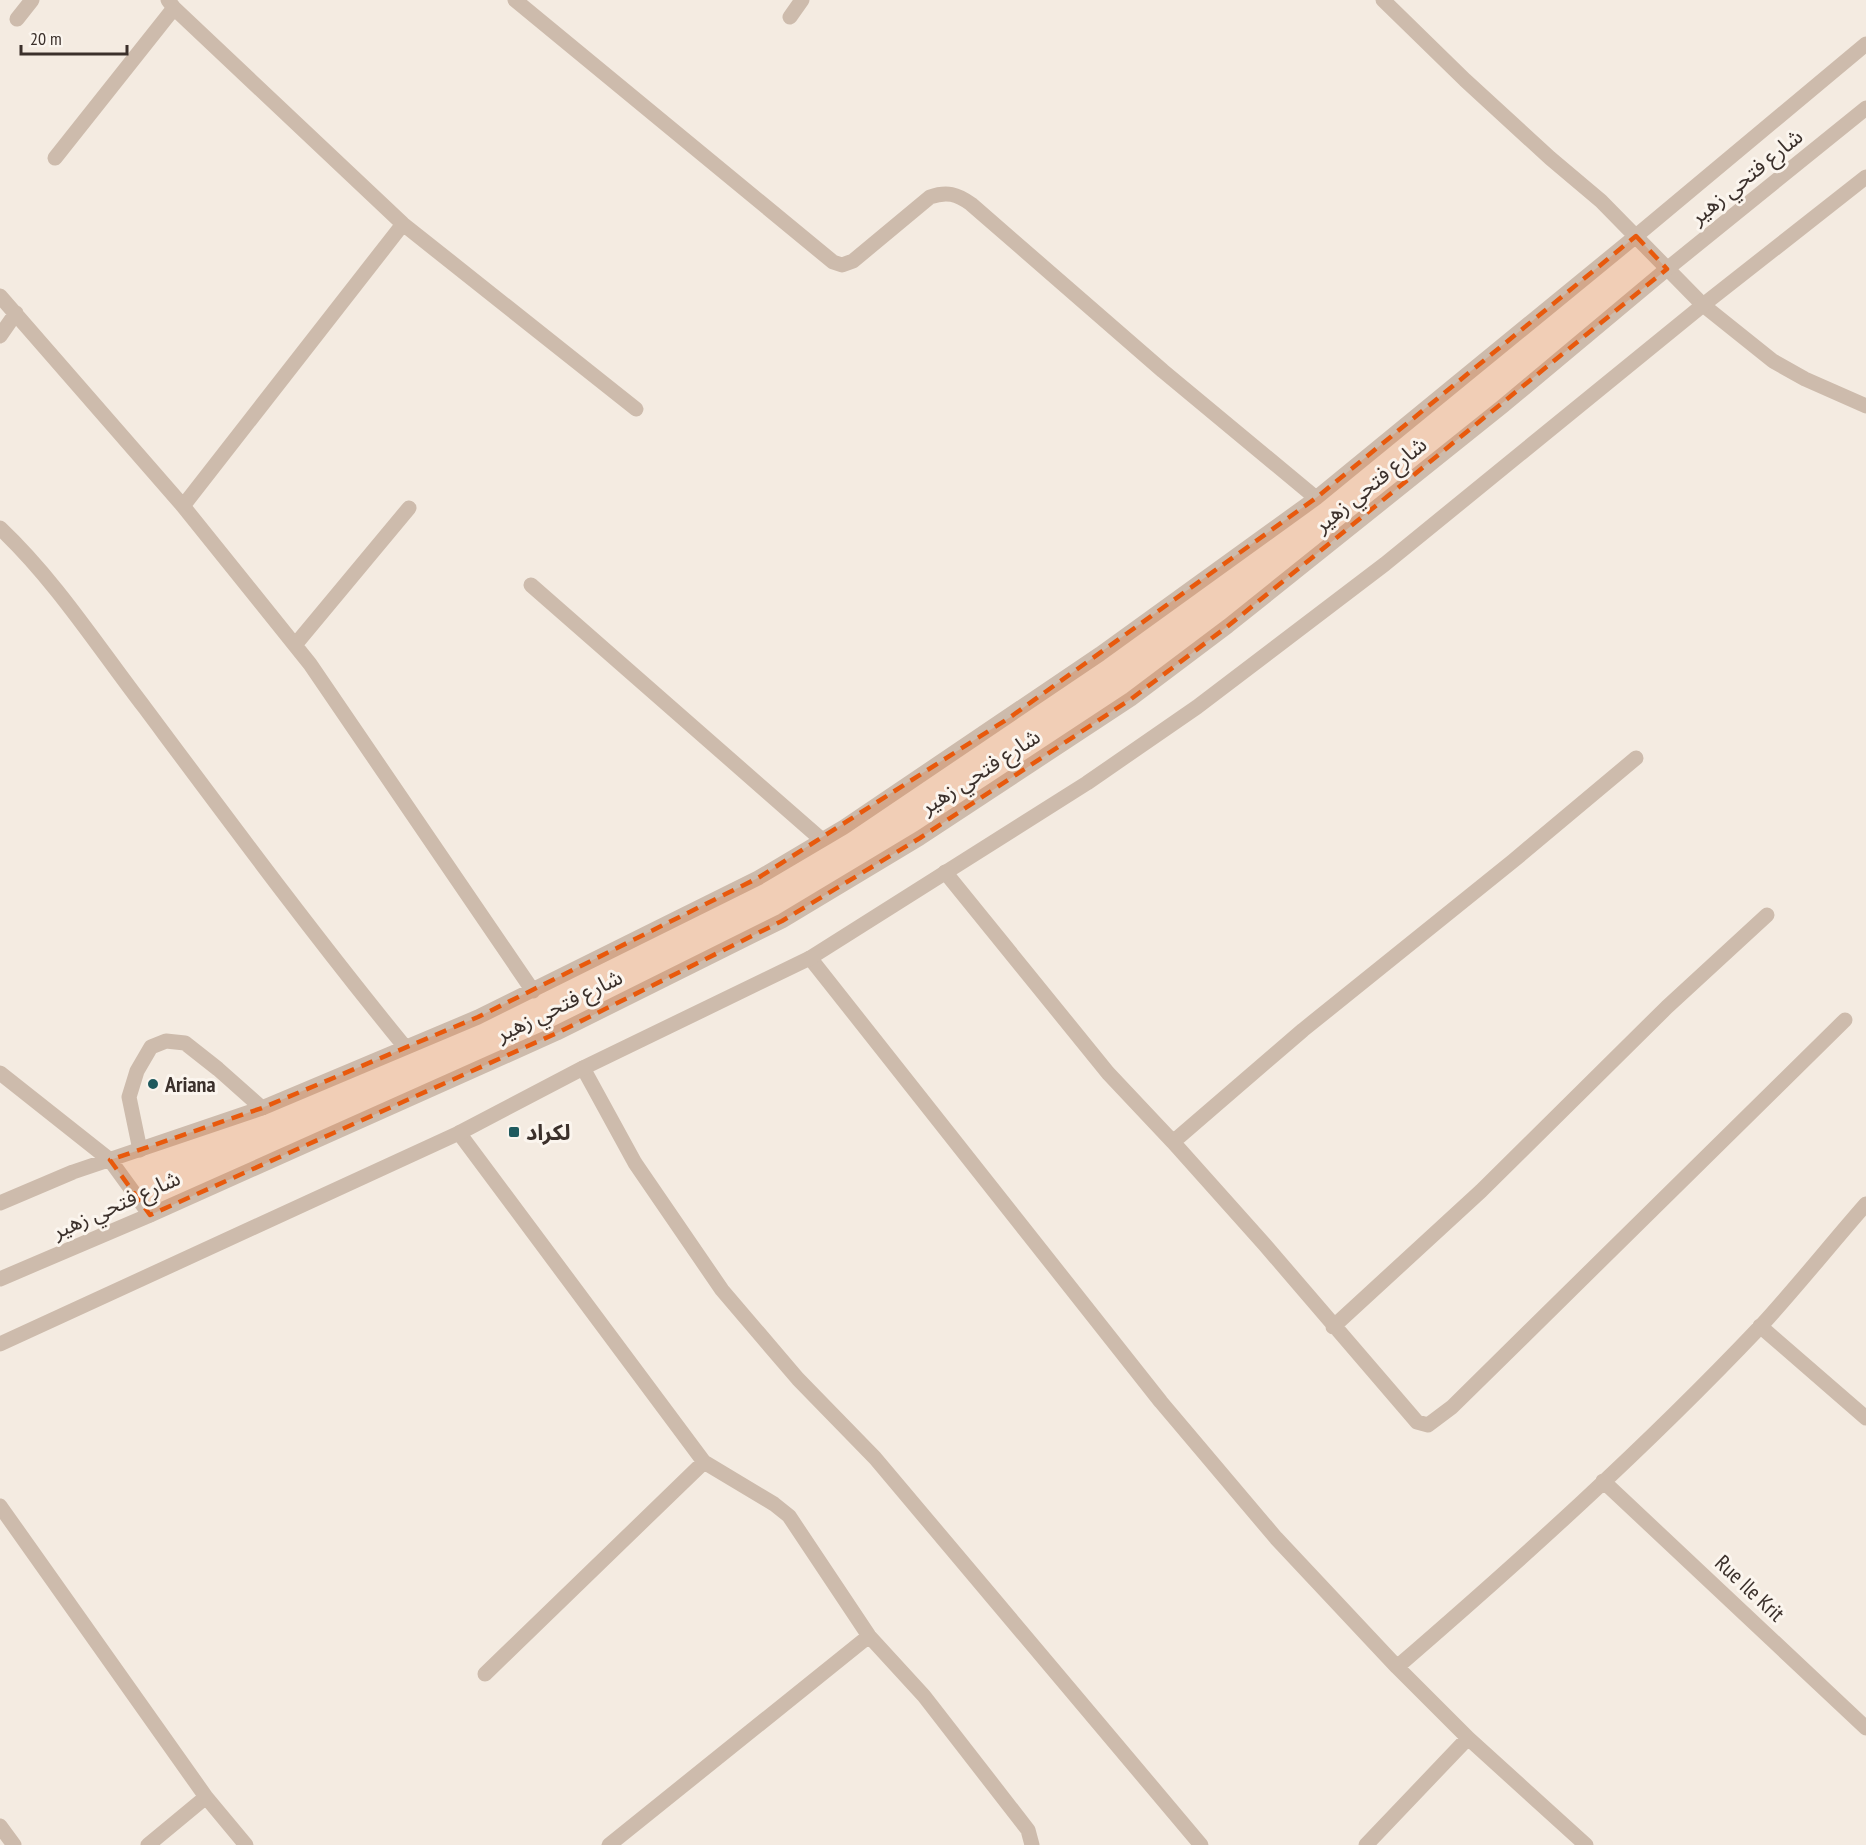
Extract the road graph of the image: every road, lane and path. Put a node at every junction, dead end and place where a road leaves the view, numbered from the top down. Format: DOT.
graph roads {
  1 [pos="32,0"];
  2 [pos="515,0"];
  3 [pos="802,0"];
  4 [pos="1383,0"];
  5 [pos="171,4"];
  6 [pos="790,17"];
  7 [pos="17,20"];
  8 [pos="1866,44"];
  9 [pos="1866,108"];
  10 [pos="55,158"];
  11 [pos="1866,177"];
  12 [pos="403,224"];
  13 [pos="1636,236"];
  14 [pos="1667,269"];
  15 [pos="0,296"];
  16 [pos="1703,305"];
  17 [pos="16,313"];
  18 [pos="0,336"];
  19 [pos="1866,406"];
  20 [pos="636,409"];
  21 [pos="1316,498"];
  22 [pos="183,506"];
  23 [pos="409,508"];
  24 [pos="0,528"];
  25 [pos="531,585"];
  26 [pos="295,645"];
  27 [pos="1636,758"];
  28 [pos="822,840"];
  29 [pos="945,872"];
  30 [pos="1767,915"];
  31 [pos="810,958"];
  32 [pos="533,991"];
  33 [pos="1845,1020"];
  34 [pos="405,1047"];
  35 [pos="583,1068"];
  36 [pos="0,1073"];
  37 [pos="262,1108"];
  38 [pos="459,1134"];
  39 [pos="1173,1142"];
  40 [pos="140,1150"];
  41 [pos="110,1160"];
  42 [pos="0,1203"];
  43 [pos="1866,1204"];
  44 [pos="150,1215"];
  45 [pos="0,1279"];
  46 [pos="1760,1326"];
  47 [pos="1333,1327"];
  48 [pos="0,1344"];
  49 [pos="1866,1418"];
  50 [pos="704,1462"];
  51 [pos="1603,1481"];
  52 [pos="0,1506"];
  53 [pos="869,1636"];
  54 [pos="1397,1667"];
  55 [pos="484,1674"];
  56 [pos="1866,1728"];
  57 [pos="1468,1738"];
  58 [pos="206,1797"];
  59 [pos="0,1826"];
  60 [pos="14,1845"];
  61 [pos="148,1845"];
  62 [pos="246,1845"];
  63 [pos="609,1845"];
  64 [pos="1032,1845"];
  65 [pos="1201,1845"];
  66 [pos="1366,1845"];
  67 [pos="1586,1845"];
  1 -- 7 [label="street"];
  2 -- 21 [label="street"];
  3 -- 6 [label="street"];
  4 -- 13 [label="street"];
  5 -- 10 [label="street"];
  5 -- 12 [label="street"];
  8 -- 13 [label="street"];
  9 -- 14 [label="street, شارع فتحي زهير"];
  11 -- 16 [label="street"];
  12 -- 20 [label="street"];
  12 -- 22 [label="street"];
  13 -- 14 [label="street"];
  13 -- 21 [label="street"];
  14 -- 16 [label="street"];
  14 -- 44 [label="street, شارع فتحي زهير"];
  15 -- 17 [label="street"];
  16 -- 19 [label="street"];
  16 -- 29 [label="street"];
  17 -- 18 [label="street"];
  17 -- 22 [label="street"];
  21 -- 28 [label="street"];
  22 -- 26 [label="street"];
  23 -- 26 [label="street"];
  24 -- 34 [label="street"];
  25 -- 28 [label="street"];
  26 -- 32 [label="street"];
  27 -- 39 [label="street"];
  28 -- 32 [label="street"];
  29 -- 31 [label="street"];
  29 -- 39 [label="street"];
  30 -- 47 [label="street"];
  31 -- 35 [label="street"];
  31 -- 54 [label="street"];
  32 -- 34 [label="street"];
  33 -- 47 [label="street"];
  34 -- 37 [label="street"];
  35 -- 38 [label="street"];
  35 -- 65 [label="street"];
  36 -- 41 [label="street"];
  37 -- 40 [label="street"];
  37 -- 40 [label="street"];
  38 -- 48 [label="street"];
  38 -- 50 [label="street"];
  39 -- 47 [label="street"];
  40 -- 41 [label="street"];
  41 -- 42 [label="street"];
  41 -- 44 [label="street"];
  43 -- 46 [label="street"];
  44 -- 45 [label="street, شارع فتحي زهير"];
  46 -- 49 [label="street"];
  46 -- 51 [label="street"];
  50 -- 53 [label="street"];
  50 -- 55 [label="street"];
  51 -- 54 [label="street"];
  51 -- 56 [label="street, Rue Ile Krit"];
  52 -- 58 [label="street"];
  53 -- 63 [label="street"];
  53 -- 64 [label="street"];
  54 -- 57 [label="street"];
  57 -- 66 [label="street"];
  57 -- 67 [label="street"];
  58 -- 61 [label="street"];
  58 -- 62 [label="street"];
  59 -- 60 [label="street"];
}
